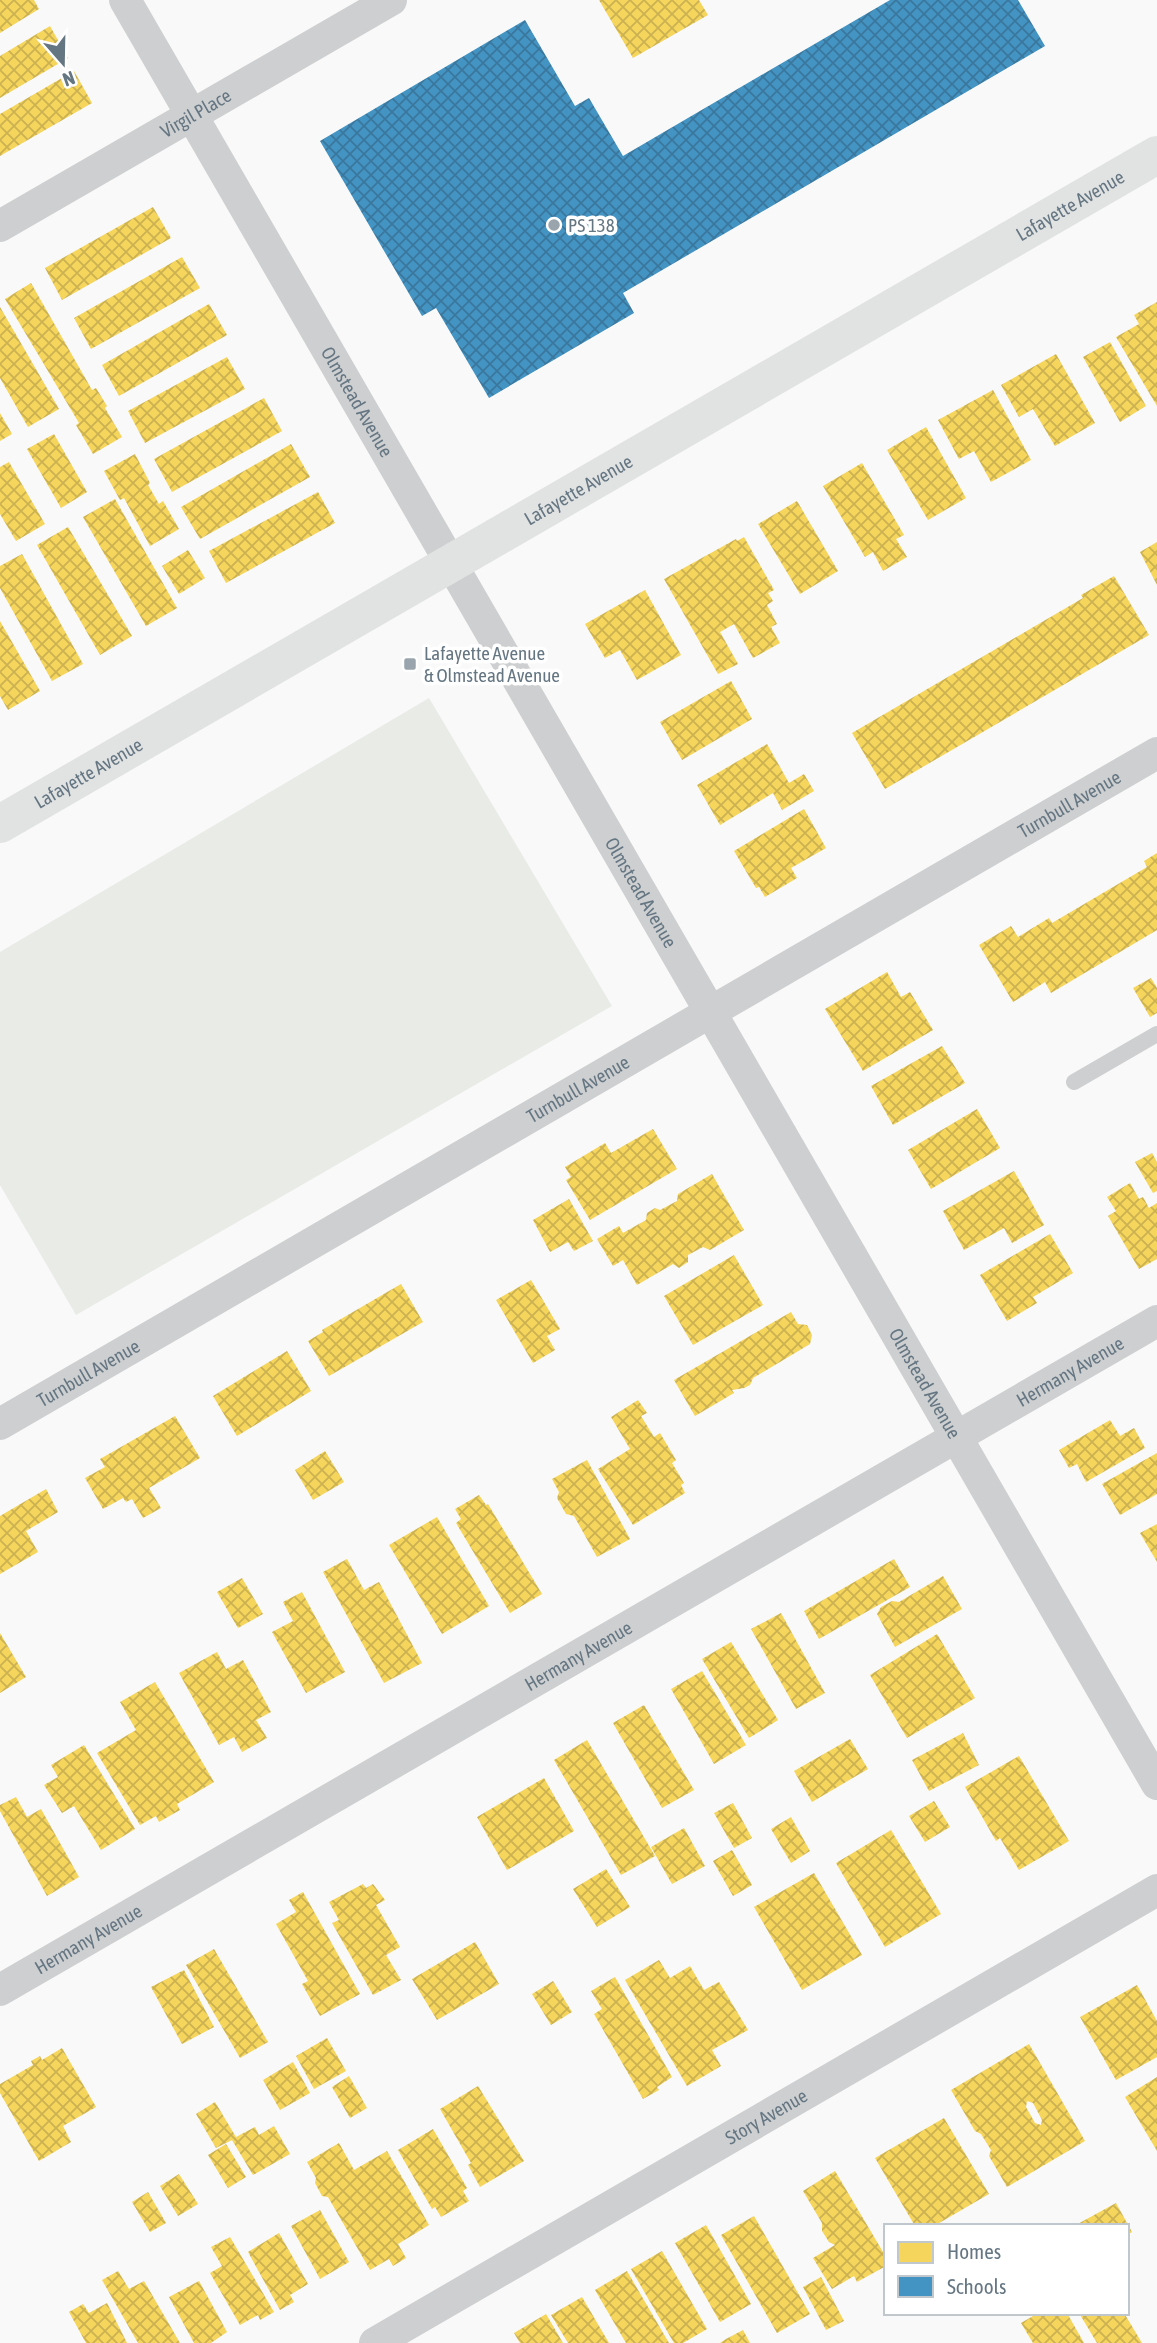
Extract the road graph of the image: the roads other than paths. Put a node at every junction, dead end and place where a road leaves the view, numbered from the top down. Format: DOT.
graph roads {
  1 [pos="125,0"];
  2 [pos="391,0"];
  3 [pos="192,115"];
  4 [pos="1157,155"];
  5 [pos="0,226"];
  6 [pos="452,563"];
  7 [pos="1157,753"];
  8 [pos="0,824"];
  9 [pos="710,1013"];
  10 [pos="1157,1034"];
  11 [pos="1074,1082"];
  12 [pos="1157,1321"];
  13 [pos="0,1424"];
  14 [pos="956,1437"];
  15 [pos="1157,1784"];
  16 [pos="1157,1890"];
  17 [pos="0,1990"];
  18 [pos="375,2343"];
  1 -- 3 [label="street, Olmstead Avenue"];
  2 -- 3 [label="street, Virgil Place"];
  3 -- 5 [label="street, Virgil Place"];
  3 -- 6 [label="street, Olmstead Avenue"];
  4 -- 6 [label="street, Lafayette Avenue"];
  6 -- 8 [label="street, Lafayette Avenue"];
  6 -- 9 [label="street, Olmstead Avenue"];
  7 -- 9 [label="street, Turnbull Avenue"];
  9 -- 13 [label="street, Turnbull Avenue"];
  9 -- 14 [label="street, Olmstead Avenue"];
  10 -- 11 [label="lane"];
  12 -- 14 [label="street, Hermany Avenue"];
  14 -- 15 [label="street, Olmstead Avenue"];
  14 -- 17 [label="street, Hermany Avenue"];
  16 -- 18 [label="street, Story Avenue"];
}
